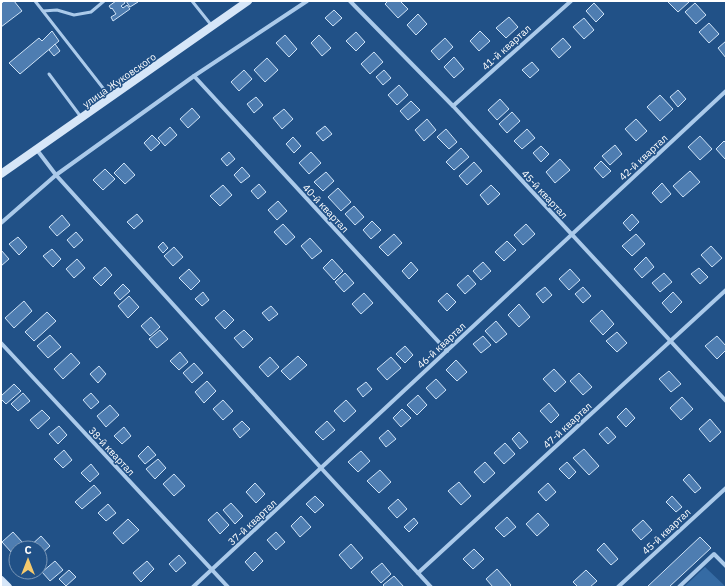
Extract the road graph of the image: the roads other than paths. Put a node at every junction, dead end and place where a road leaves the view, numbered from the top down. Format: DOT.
graph roads {
  1 [pos="35,1"];
  2 [pos="104,1"];
  3 [pos="192,1"];
  4 [pos="248,1"];
  5 [pos="307,1"];
  6 [pos="350,1"];
  7 [pos="570,1"];
  8 [pos="43,12"];
  9 [pos="212,26"];
  10 [pos="49,74"];
  11 [pos="194,76"];
  12 [pos="726,91"];
  13 [pos="111,98"];
  14 [pos="453,106"];
  15 [pos="82,118"];
  16 [pos="37,150"];
  17 [pos="1,174"];
  18 [pos="56,175"];
  19 [pos="1,223"];
  20 [pos="572,234"];
  21 [pos="726,290"];
  22 [pos="670,341"];
  23 [pos="1,343"];
  24 [pos="447,351"];
  25 [pos="726,400"];
  26 [pos="321,468"];
  27 [pos="726,488"];
  28 [pos="726,566"];
  29 [pos="212,570"];
  30 [pos="418,573"];
  31 [pos="1,580"];
  32 [pos="8,587"];
  33 [pos="193,587"];
  34 [pos="228,587"];
  35 [pos="431,587"];
  36 [pos="618,587"];
  37 [pos="679,587"];
  1 -- 8 [label="lane"];
  2 -- 8 [label="lane"];
  3 -- 9 [label="lane"];
  4 -- 9 [label="street, улица Жуковского"];
  5 -- 11 [label="street"];
  6 -- 14 [label="street, 45-й квартал"];
  7 -- 14 [label="street, 41-й квартал"];
  8 -- 13 [label="lane"];
  9 -- 13 [label="street, улица Жуковского"];
  10 -- 15 [label="lane"];
  11 -- 18 [label="street"];
  11 -- 24 [label="street, 40-й квартал"];
  12 -- 20 [label="street, 42-й квартал"];
  13 -- 15 [label="street, улица Жуковского"];
  14 -- 20 [label="street, 45-й квартал"];
  15 -- 16 [label="street, улица Жуковского"];
  16 -- 17 [label="street, улица Жуковского"];
  16 -- 18 [label="street"];
  18 -- 19 [label="street"];
  18 -- 26 [label="street"];
  20 -- 22 [label="street, 45-й квартал"];
  20 -- 24 [label="street, 46-й квартал"];
  21 -- 22 [label="street, 47-й квартал"];
  22 -- 25 [label="street, 45-й квартал"];
  22 -- 30 [label="street, 47-й квартал"];
  23 -- 29 [label="street, 38-й квартал"];
  24 -- 26 [label="street, 46-й квартал"];
  26 -- 29 [label="street, 37-й квартал"];
  26 -- 30 [label="street"];
  27 -- 36 [label="street, 45-й квартал"];
  28 -- 37 [label="street"];
  29 -- 33 [label="street, 37-й квартал"];
  29 -- 34 [label="street, 38-й квартал"];
  30 -- 35 [label="street"];
  31 -- 32 [label="street"];
}
